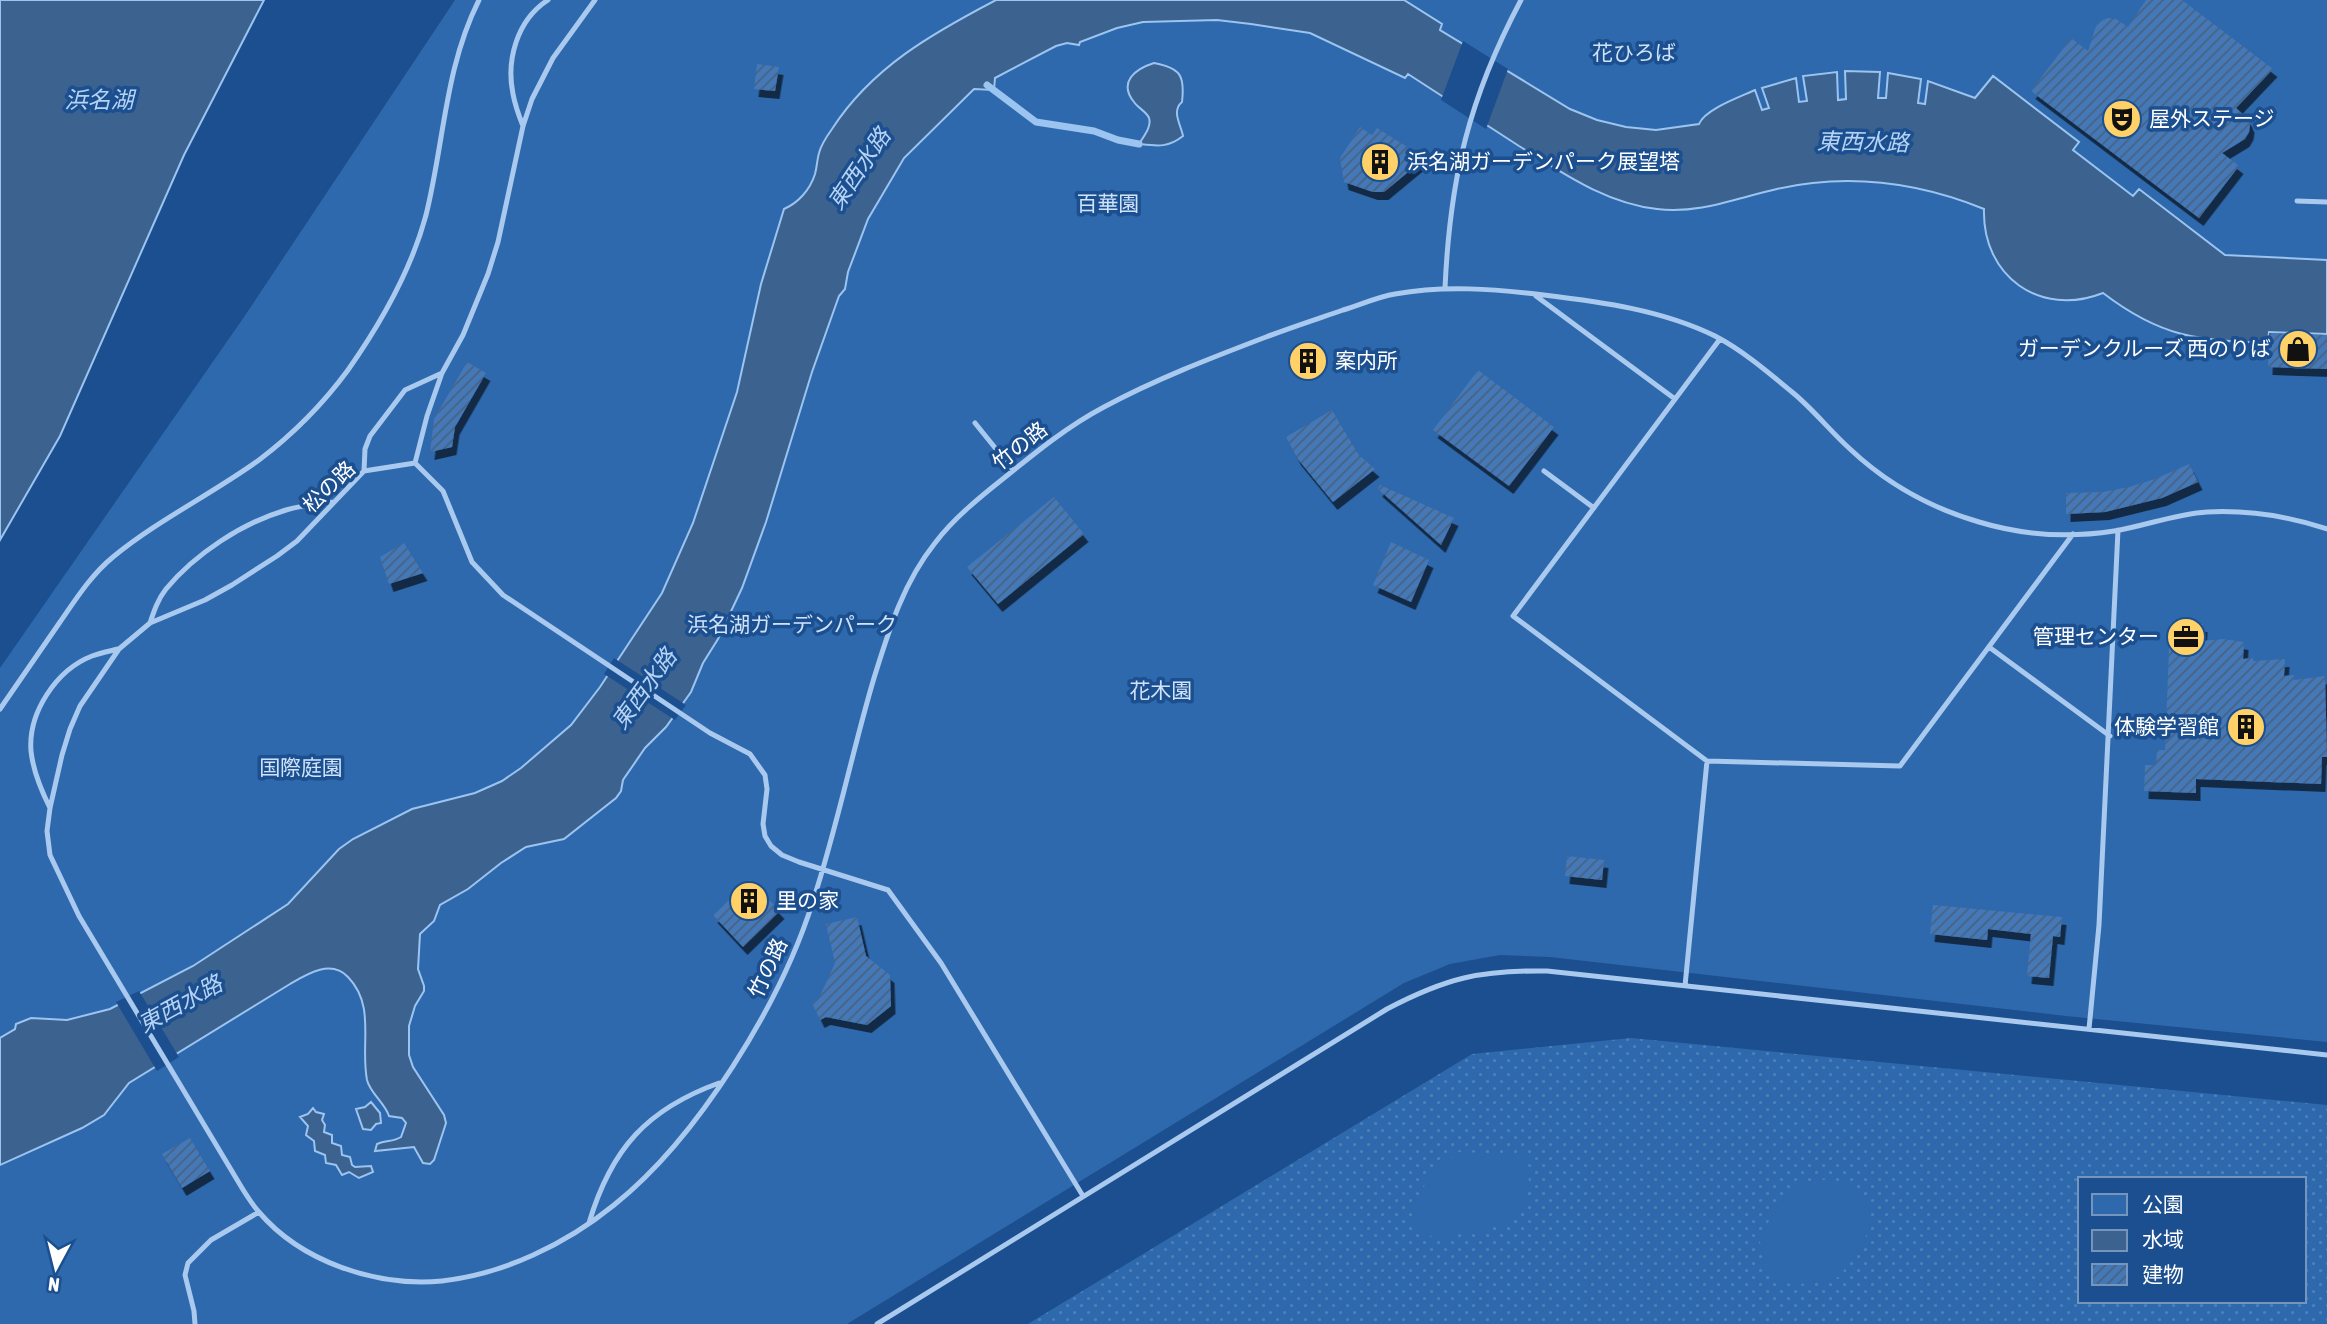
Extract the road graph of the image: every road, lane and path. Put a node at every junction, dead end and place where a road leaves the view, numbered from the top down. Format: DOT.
graph roads {
  1 [pos="479,0"];
  2 [pos="548,0"];
  3 [pos="595,0"];
  4 [pos="1521,0"];
  5 [pos="523,126"];
  6 [pos="2297,201"];
  7 [pos="2327,202"];
  8 [pos="1445,288"];
  9 [pos="1533,294"];
  10 [pos="1720,339"];
  11 [pos="442,373"];
  12 [pos="1675,399"];
  13 [pos="975,423"];
  14 [pos="415,463"];
  15 [pos="1013,470"];
  16 [pos="364,471"];
  17 [pos="1544,471"];
  18 [pos="334,502"];
  19 [pos="1594,508"];
  20 [pos="2327,529"];
  21 [pos="2119,530"];
  22 [pos="2073,534"];
  23 [pos="150,623"];
  24 [pos="1989,647"];
  25 [pos="118,649"];
  26 [pos="0,709"];
  27 [pos="2110,736"];
  28 [pos="1707,761"];
  29 [pos="50,808"];
  30 [pos="822,870"];
  31 [pos="1685,986"];
  32 [pos="2089,1029"];
  33 [pos="2327,1055"];
  34 [pos="721,1083"];
  35 [pos="187,1096"];
  36 [pos="1083,1196"];
  37 [pos="259,1212"];
  38 [pos="589,1223"];
  39 [pos="195,1324"];
  40 [pos="877,1324"];
  1 -- 26 [label="lane"];
  2 -- 5 [label="lane"];
  3 -- 5 [label="lane"];
  4 -- 8 [label="lane"];
  5 -- 11 [label="lane"];
  6 -- 7 [label="lane"];
  8 -- 9 [label="lane, 竹の路"];
  8 -- 15 [label="lane, 竹の路"];
  9 -- 10 [label="lane, 竹の路"];
  9 -- 12 [label="lane"];
  10 -- 12 [label="lane"];
  10 -- 22 [label="lane, 竹の路"];
  11 -- 14 [label="lane"];
  11 -- 16 [label="lane"];
  12 -- 19 [label="lane"];
  13 -- 15 [label="lane"];
  14 -- 16 [label="lane, 松の路"];
  14 -- 30 [label="lane"];
  15 -- 30 [label="lane, 竹の路"];
  16 -- 18 [label="lane, 松の路"];
  17 -- 19 [label="lane"];
  18 -- 23 [label="lane, 松の路"];
  18 -- 23 [label="lane"];
  19 -- 28 [label="lane"];
  20 -- 21 [label="lane, 竹の路"];
  21 -- 22 [label="lane, 竹の路"];
  21 -- 27 [label="lane"];
  22 -- 24 [label="lane"];
  23 -- 25 [label="lane, 松の路"];
  24 -- 27 [label="lane"];
  24 -- 28 [label="lane"];
  25 -- 29 [label="lane, 松の路"];
  25 -- 29 [label="lane"];
  27 -- 32 [label="lane"];
  28 -- 31 [label="lane"];
  29 -- 35 [label="lane, 松の路"];
  30 -- 34 [label="lane, 竹の路"];
  30 -- 36 [label="lane"];
  31 -- 32 [label="lane"];
  31 -- 36 [label="lane"];
  32 -- 33 [label="lane"];
  34 -- 38 [label="lane, 竹の路"];
  34 -- 38 [label="lane"];
  35 -- 37 [label="lane, 竹の路"];
  36 -- 40 [label="lane"];
  37 -- 38 [label="lane, 竹の路"];
  37 -- 39 [label="lane"];
}
